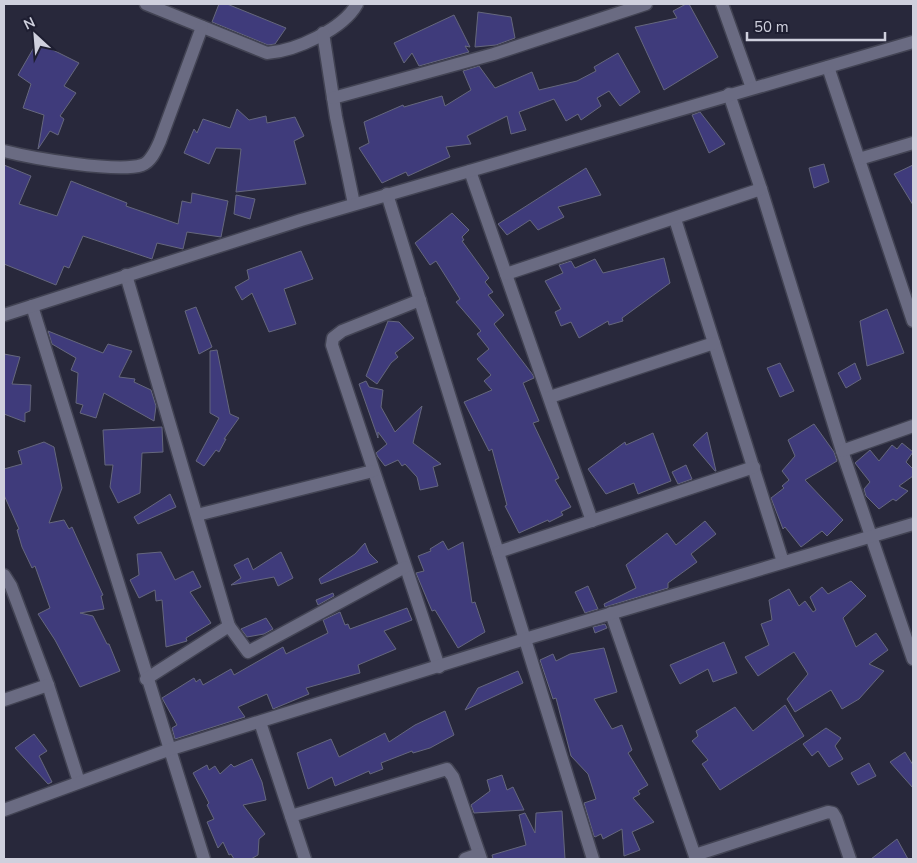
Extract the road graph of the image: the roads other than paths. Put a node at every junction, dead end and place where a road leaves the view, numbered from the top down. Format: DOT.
graph roads {
  1 [pos="146,4"];
  2 [pos="357,4"];
  3 [pos="646,4"];
  4 [pos="722,4"];
  5 [pos="202,27"];
  6 [pos="323,34"];
  7 [pos="913,42"];
  8 [pos="828,67"];
  9 [pos="752,88"];
  10 [pos="729,94"];
  11 [pos="333,98"];
  12 [pos="913,143"];
  13 [pos="4,151"];
  14 [pos="859,159"];
  15 [pos="470,171"];
  16 [pos="761,190"];
  17 [pos="387,194"];
  18 [pos="354,204"];
  19 [pos="675,219"];
  20 [pos="506,274"];
  21 [pos="126,275"];
  22 [pos="420,300"];
  23 [pos="32,306"];
  24 [pos="911,306"];
  25 [pos="4,316"];
  26 [pos="913,321"];
  27 [pos="714,344"];
  28 [pos="550,397"];
  29 [pos="913,426"];
  30 [pos="842,451"];
  31 [pos="754,466"];
  32 [pos="373,471"];
  33 [pos="196,515"];
  34 [pos="592,521"];
  35 [pos="913,524"];
  36 [pos="872,535"];
  37 [pos="498,552"];
  38 [pos="783,562"];
  39 [pos="405,567"];
  40 [pos="4,575"];
  41 [pos="611,613"];
  42 [pos="229,626"];
  43 [pos="525,639"];
  44 [pos="913,660"];
  45 [pos="439,667"];
  46 [pos="146,679"];
  47 [pos="48,685"];
  48 [pos="4,700"];
  49 [pos="260,722"];
  50 [pos="168,750"];
  51 [pos="79,782"];
  52 [pos="4,810"];
  53 [pos="291,816"];
  54 [pos="480,857"];
  55 [pos="696,857"];
  56 [pos="204,859"];
  57 [pos="305,859"];
  58 [pos="465,859"];
  59 [pos="593,859"];
  60 [pos="850,859"];
  1 -- 5 [label="street"];
  2 -- 6 [label="street"];
  3 -- 11 [label="street"];
  4 -- 9 [label="street"];
  5 -- 6 [label="street"];
  5 -- 13 [label="street"];
  6 -- 11 [label="street"];
  7 -- 8 [label="street"];
  8 -- 9 [label="street"];
  8 -- 14 [label="street"];
  9 -- 10 [label="street"];
  10 -- 15 [label="street"];
  10 -- 16 [label="street"];
  11 -- 18 [label="street"];
  12 -- 14 [label="street"];
  14 -- 24 [label="street"];
  15 -- 17 [label="street"];
  15 -- 20 [label="street"];
  16 -- 19 [label="street"];
  16 -- 30 [label="street"];
  17 -- 18 [label="street"];
  17 -- 22 [label="street"];
  18 -- 21 [label="street"];
  19 -- 20 [label="street"];
  19 -- 27 [label="street"];
  20 -- 28 [label="street"];
  21 -- 23 [label="street"];
  21 -- 33 [label="street"];
  22 -- 32 [label="street"];
  22 -- 37 [label="street"];
  23 -- 25 [label="street"];
  23 -- 46 [label="street"];
  24 -- 26 [label="street"];
  27 -- 28 [label="street"];
  27 -- 31 [label="street"];
  28 -- 34 [label="street"];
  29 -- 30 [label="street"];
  30 -- 36 [label="street"];
  31 -- 34 [label="street"];
  31 -- 38 [label="street"];
  32 -- 33 [label="street"];
  32 -- 39 [label="street"];
  33 -- 42 [label="street"];
  34 -- 37 [label="street"];
  35 -- 36 [label="street"];
  36 -- 38 [label="street"];
  36 -- 44 [label="street"];
  37 -- 43 [label="street"];
  38 -- 41 [label="street"];
  39 -- 42 [label="street"];
  39 -- 45 [label="street"];
  40 -- 47 [label="street"];
  41 -- 43 [label="street"];
  41 -- 55 [label="street"];
  42 -- 46 [label="street"];
  43 -- 45 [label="street"];
  43 -- 59 [label="street"];
  45 -- 49 [label="street"];
  46 -- 50 [label="street"];
  47 -- 48 [label="street"];
  47 -- 51 [label="street"];
  49 -- 50 [label="street"];
  49 -- 53 [label="street"];
  50 -- 51 [label="street"];
  50 -- 56 [label="street"];
  51 -- 52 [label="street"];
  53 -- 54 [label="street"];
  53 -- 57 [label="street"];
  54 -- 58 [label="street"];
  55 -- 60 [label="street"];
}
